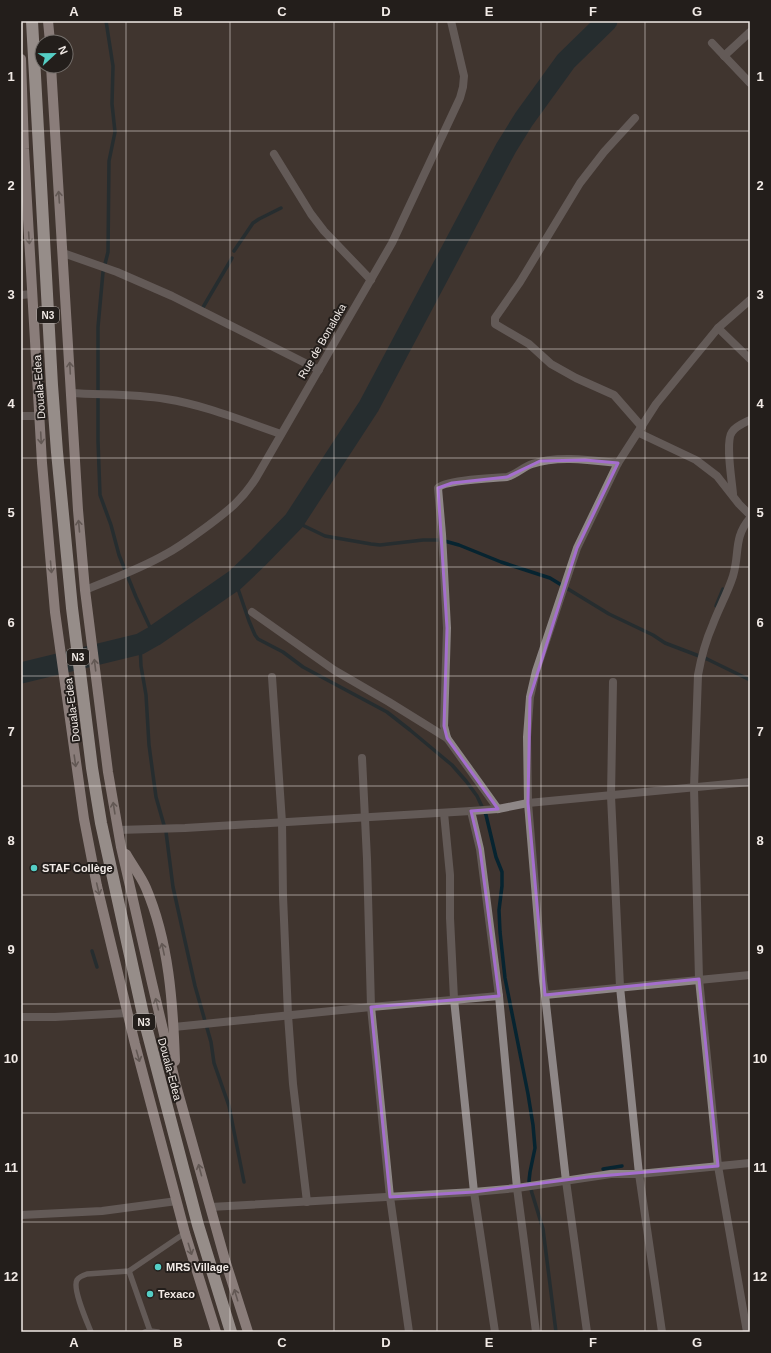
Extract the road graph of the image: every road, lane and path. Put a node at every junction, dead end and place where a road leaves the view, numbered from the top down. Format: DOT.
graph roads {
  1 [pos="32,21"];
  2 [pos="48,21"];
  3 [pos="451,21"];
  4 [pos="750,32"];
  5 [pos="49,34"];
  6 [pos="712,43"];
  7 [pos="724,56"];
  8 [pos="21,59"];
  9 [pos="52,74"];
  10 [pos="750,83"];
  11 [pos="636,118"];
  12 [pos="274,154"];
  13 [pos="63,252"];
  14 [pos="371,280"];
  15 [pos="33,294"];
  16 [pos="21,295"];
  17 [pos="750,300"];
  18 [pos="718,328"];
  19 [pos="750,358"];
  20 [pos="319,370"];
  21 [pos="71,393"];
  22 [pos="21,416"];
  23 [pos="40,416"];
  24 [pos="750,420"];
  25 [pos="640,430"];
  26 [pos="281,434"];
  27 [pos="618,463"];
  28 [pos="733,495"];
  29 [pos="750,516"];
  30 [pos="85,590"];
  31 [pos="252,612"];
  32 [pos="272,677"];
  33 [pos="613,682"];
  34 [pos="447,738"];
  35 [pos="362,758"];
  36 [pos="750,782"];
  37 [pos="694,788"];
  38 [pos="611,796"];
  39 [pos="528,804"];
  40 [pos="498,809"];
  41 [pos="471,811"];
  42 [pos="444,813"];
  43 [pos="366,817"];
  44 [pos="282,822"];
  45 [pos="118,830"];
  46 [pos="121,847"];
  47 [pos="750,975"];
  48 [pos="698,979"];
  49 [pos="620,987"];
  50 [pos="546,995"];
  51 [pos="499,996"];
  52 [pos="454,999"];
  53 [pos="371,1007"];
  54 [pos="128,1013"];
  55 [pos="288,1015"];
  56 [pos="21,1017"];
  57 [pos="174,1027"];
  58 [pos="176,1085"];
  59 [pos="750,1164"];
  60 [pos="718,1166"];
  61 [pos="639,1174"];
  62 [pos="566,1180"];
  63 [pos="517,1188"];
  64 [pos="474,1192"];
  65 [pos="390,1197"];
  66 [pos="177,1201"];
  67 [pos="307,1202"];
  68 [pos="210,1206"];
  69 [pos="21,1215"];
  70 [pos="186,1233"];
  71 [pos="129,1271"];
  72 [pos="147,1331"];
  73 [pos="91,1332"];
  74 [pos="158,1332"];
  75 [pos="216,1332"];
  76 [pos="231,1332"];
  77 [pos="248,1332"];
  78 [pos="409,1332"];
  79 [pos="495,1332"];
  80 [pos="536,1332"];
  81 [pos="587,1332"];
  82 [pos="662,1332"];
  83 [pos="747,1332"];
  1 -- 76 [label="highway, Douala-Edea / N3"];
  2 -- 5 [label="main road"];
  3 -- 14 [label="street, Rue de Bonaloka"];
  4 -- 7 [label="street"];
  6 -- 7 [label="street"];
  7 -- 10 [label="street"];
  8 -- 15 [label="main road, one-way"];
  13 -- 9 [label="main road, one-way"];
  11 -- 25 [label="street"];
  12 -- 14 [label="street"];
  13 -- 20 [label="street"];
  21 -- 13 [label="main road, one-way"];
  14 -- 20 [label="street, Rue de Bonaloka"];
  15 -- 16 [label="street"];
  15 -- 23 [label="main road"];
  17 -- 18 [label="street"];
  18 -- 19 [label="street"];
  18 -- 25 [label="street"];
  20 -- 26 [label="street, Rue de Bonaloka"];
  21 -- 26 [label="street"];
  30 -- 21 [label="main road, one-way"];
  22 -- 23 [label="street"];
  23 -- 54 [label="main road, one-way"];
  24 -- 28 [label="street"];
  25 -- 27 [label="street"];
  25 -- 28 [label="street"];
  26 -- 30 [label="street, Rue de Bonaloka"];
  27 -- 34 [label="street"];
  27 -- 39 [label="street"];
  28 -- 29 [label="street"];
  29 -- 37 [label="street"];
  45 -- 30 [label="main road, one-way"];
  31 -- 34 [label="street"];
  32 -- 44 [label="street"];
  33 -- 38 [label="street"];
  34 -- 40 [label="street"];
  35 -- 43 [label="street"];
  36 -- 37 [label="street"];
  37 -- 38 [label="street"];
  37 -- 48 [label="street"];
  38 -- 39 [label="street"];
  38 -- 49 [label="street"];
  39 -- 40 [label="street"];
  39 -- 50 [label="street"];
  40 -- 41 [label="street"];
  41 -- 42 [label="street"];
  41 -- 51 [label="street"];
  42 -- 43 [label="street"];
  42 -- 52 [label="street"];
  43 -- 44 [label="street"];
  43 -- 53 [label="street"];
  44 -- 45 [label="street"];
  44 -- 55 [label="street"];
  45 -- 46 [label="main road"];
  57 -- 46 [label="main road, one-way"];
  58 -- 46 [label="main road, one-way"];
  47 -- 48 [label="street"];
  48 -- 49 [label="street"];
  48 -- 60 [label="street"];
  49 -- 50 [label="street"];
  49 -- 61 [label="street"];
  50 -- 62 [label="street"];
  51 -- 52 [label="street"];
  51 -- 63 [label="street"];
  52 -- 53 [label="street"];
  52 -- 64 [label="street"];
  53 -- 55 [label="street"];
  53 -- 65 [label="street"];
  54 -- 56 [label="street"];
  54 -- 66 [label="main road, one-way"];
  55 -- 57 [label="street"];
  55 -- 67 [label="street"];
  57 -- 58 [label="main road"];
  68 -- 58 [label="main road, one-way"];
  59 -- 60 [label="street"];
  60 -- 61 [label="street"];
  60 -- 83 [label="street"];
  61 -- 62 [label="street"];
  61 -- 82 [label="street"];
  62 -- 63 [label="street"];
  62 -- 81 [label="street"];
  63 -- 64 [label="street"];
  63 -- 80 [label="street"];
  64 -- 65 [label="street"];
  64 -- 79 [label="street"];
  65 -- 67 [label="street"];
  65 -- 78 [label="street"];
  66 -- 69 [label="street"];
  66 -- 70 [label="main road"];
  67 -- 68 [label="street"];
  77 -- 68 [label="main road, one-way"];
  70 -- 71 [label="lane"];
  70 -- 75 [label="main road, one-way"];
  71 -- 72 [label="lane"];
  71 -- 73 [label="lane"];
  72 -- 74 [label="lane"];
}
